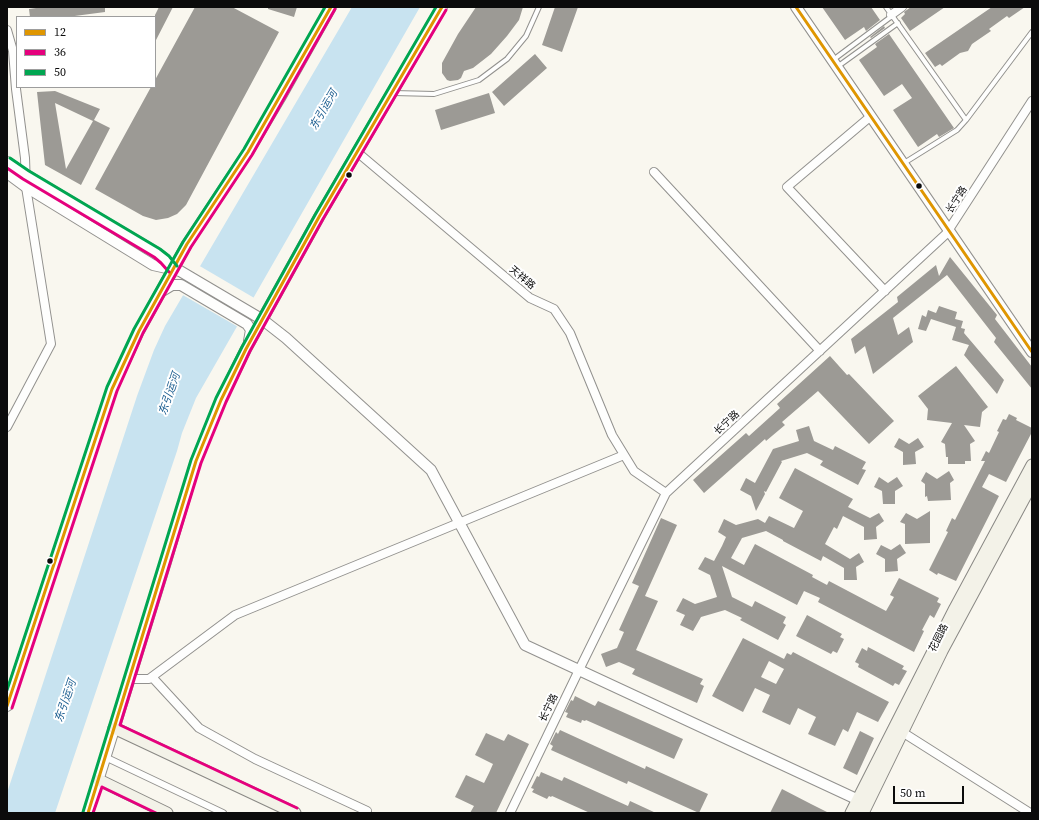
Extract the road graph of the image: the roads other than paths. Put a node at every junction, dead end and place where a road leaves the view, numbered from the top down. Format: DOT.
graph roads {
  1 [pos="331,7"];
  2 [pos="442,7"];
  3 [pos="539,7"];
  4 [pos="796,7"];
  5 [pos="886,7"];
  6 [pos="902,7"];
  7 [pos="892,15"];
  8 [pos="898,23"];
  9 [pos="7,30"];
  10 [pos="1032,32"];
  11 [pos="835,64"];
  12 [pos="16,78"];
  13 [pos="17,88"];
  14 [pos="391,93"];
  15 [pos="1032,101"];
  16 [pos="871,116"];
  17 [pos="966,120"];
  18 [pos="357,152"];
  19 [pos="7,162"];
  20 [pos="904,164"];
  21 [pos="654,172"];
  22 [pos="7,173"];
  23 [pos="26,175"];
  24 [pos="26,187"];
  25 [pos="949,230"];
  26 [pos="173,269"];
  27 [pos="885,291"];
  28 [pos="158,296"];
  29 [pos="263,320"];
  30 [pos="246,349"];
  31 [pos="820,351"];
  32 [pos="1032,352"];
  33 [pos="7,427"];
  34 [pos="624,455"];
  35 [pos="1032,465"];
  36 [pos="1032,484"];
  37 [pos="666,493"];
  38 [pos="460,523"];
  39 [pos="578,670"];
  40 [pos="152,676"];
  41 [pos="129,679"];
  42 [pos="7,706"];
  43 [pos="114,728"];
  44 [pos="898,730"];
  45 [pos="105,757"];
  46 [pos="98,780"];
  47 [pos="862,805"];
  48 [pos="367,811"];
  49 [pos="88,813"];
  50 [pos="167,813"];
  51 [pos="223,813"];
  52 [pos="295,813"];
  53 [pos="510,813"];
  54 [pos="851,813"];
  55 [pos="1030,813"];
  1 -- 26 [label="street"];
  2 -- 14 [label="street"];
  3 -- 14 [label="lane"];
  4 -- 11 [label="street"];
  5 -- 7 [label="lane"];
  6 -- 7 [label="street"];
  7 -- 8 [label="lane"];
  7 -- 11 [label="lane"];
  8 -- 11 [label="lane"];
  8 -- 17 [label="lane"];
  9 -- 12 [label="street"];
  10 -- 17 [label="lane"];
  11 -- 16 [label="street"];
  13 -- 23 [label="street"];
  14 -- 18 [label="street"];
  15 -- 25 [label="street, 长宁路"];
  16 -- 20 [label="street"];
  16 -- 27 [label="street"];
  17 -- 20 [label="lane"];
  18 -- 29 [label="street"];
  18 -- 34 [label="street, 天祥路"];
  19 -- 23 [label="street"];
  20 -- 25 [label="street"];
  21 -- 31 [label="street"];
  22 -- 24 [label="street"];
  23 -- 24 [label="street"];
  23 -- 26 [label="street"];
  24 -- 26 [label="street"];
  24 -- 33 [label="street"];
  25 -- 27 [label="street, 长宁路"];
  25 -- 32 [label="street"];
  26 -- 28 [label="street"];
  26 -- 29 [label="street"];
  27 -- 31 [label="street, 长宁路"];
  28 -- 30 [label="street"];
  28 -- 42 [label="street"];
  29 -- 30 [label="street"];
  29 -- 38 [label="street"];
  30 -- 41 [label="street"];
  31 -- 37 [label="street, 长宁路"];
  34 -- 37 [label="street, 天祥路"];
  34 -- 38 [label="street"];
  35 -- 44 [label="main road, 花园路"];
  36 -- 44 [label="main road, 花园路"];
  37 -- 39 [label="street, 长宁路"];
  38 -- 39 [label="street"];
  38 -- 40 [label="street"];
  39 -- 47 [label="street"];
  39 -- 53 [label="street, 长宁路"];
  40 -- 41 [label="street"];
  40 -- 48 [label="street"];
  41 -- 43 [label="street"];
  43 -- 45 [label="street"];
  43 -- 52 [label="main road"];
  44 -- 47 [label="main road, 花园路"];
  44 -- 55 [label="street"];
  45 -- 46 [label="street"];
  45 -- 51 [label="street"];
  46 -- 49 [label="street"];
  46 -- 50 [label="main road"];
  47 -- 54 [label="main road, 花园路"];
}
